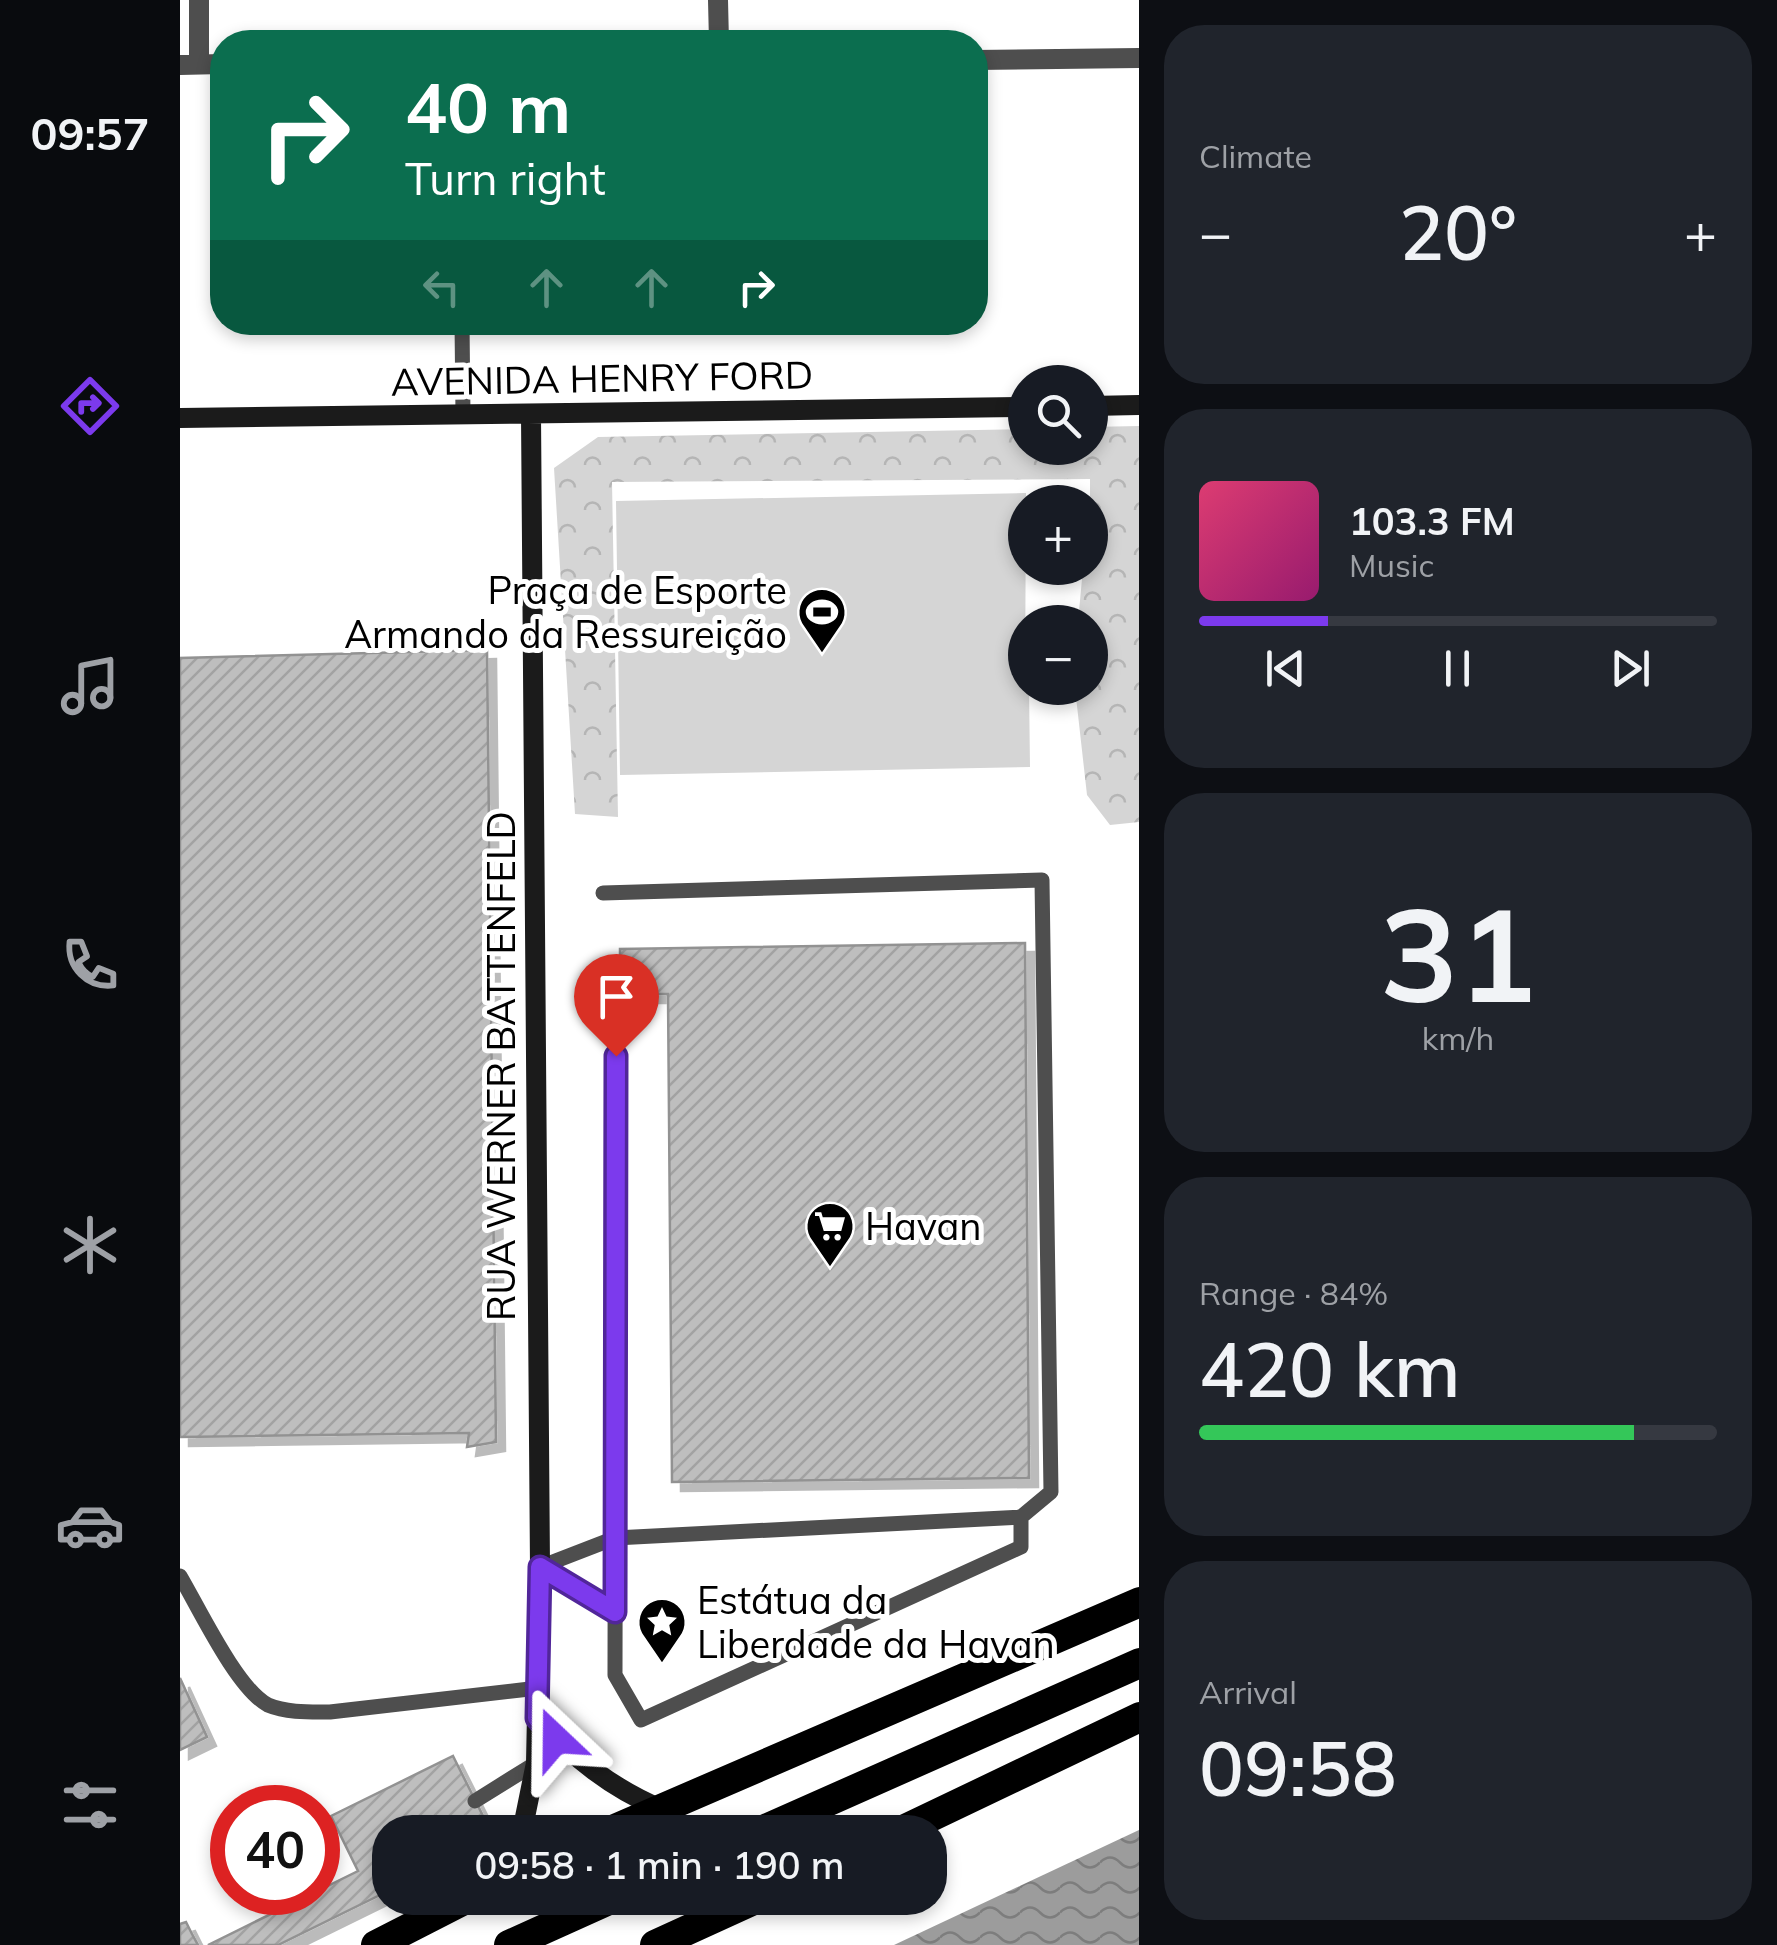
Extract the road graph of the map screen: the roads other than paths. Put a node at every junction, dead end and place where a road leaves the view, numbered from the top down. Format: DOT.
graph roads {
  1 [pos="199,0"];
  2 [pos="718,0"];
  3 [pos="719,30"];
  4 [pos="1139,58"];
  5 [pos="988,60"];
  6 [pos="190,64"];
  7 [pos="462,335"];
  8 [pos="1139,405"];
  9 [pos="1108,406"];
  10 [pos="1008,407"];
  11 [pos="531,414"];
  12 [pos="463,416"];
  13 [pos="180,418"];
  14 [pos="603,893"];
  15 [pos="616,1056"];
  16 [pos="1020,1518"];
  17 [pos="615,1538"];
  18 [pos="540,1567"];
  19 [pos="180,1576"];
  20 [pos="1139,1602"];
  21 [pos="615,1612"];
  22 [pos="1139,1662"];
  23 [pos="538,1688"];
  24 [pos="537,1718"];
  25 [pos="1139,1718"];
  26 [pos="536,1763"];
  27 [pos="475,1801"];
  28 [pos="661,1809"];
  29 [pos="525,1815"];
  30 [pos="647,1815"];
  31 [pos="797,1815"];
  32 [pos="936,1815"];
  33 [pos="435,1915"];
  34 [pos="576,1915"];
  35 [pos="721,1915"];
  36 [pos="376,1945"];
  37 [pos="509,1945"];
  38 [pos="655,1945"];
  1 -- 6 [label="street"];
  2 -- 3 [label="street"];
  4 -- 5 [label="street"];
  7 -- 12 [label="lane"];
  8 -- 9 [label="street"];
  10 -- 11 [label="street, AVENIDA HENRY FORD"];
  11 -- 12 [label="street, AVENIDA HENRY FORD"];
  11 -- 18 [label="street, RUA WERNER BATTENFELD"];
  12 -- 13 [label="street, AVENIDA HENRY FORD"];
  14 -- 16 [label="lane"];
  15 -- 17 [label="lane"];
  16 -- 17 [label="lane"];
  16 -- 21 [label="lane"];
  17 -- 18 [label="lane"];
  17 -- 21 [label="lane"];
  18 -- 21 [label="lane"];
  18 -- 23 [label="street, RUA WERNER BATTENFELD"];
  19 -- 23 [label="lane"];
  20 -- 28 [label="highway"];
  22 -- 31 [label="highway"];
  23 -- 24 [label="street, RUA WERNER BATTENFELD"];
  24 -- 26 [label="street, RUA WERNER BATTENFELD"];
  24 -- 28 [label="street"];
  25 -- 32 [label="highway"];
  26 -- 27 [label="lane"];
  26 -- 29 [label="street, RUA WERNER BATTENFELD"];
  28 -- 30 [label="highway"];
  33 -- 36 [label="highway"];
  34 -- 37 [label="highway"];
  35 -- 38 [label="highway"];
}
